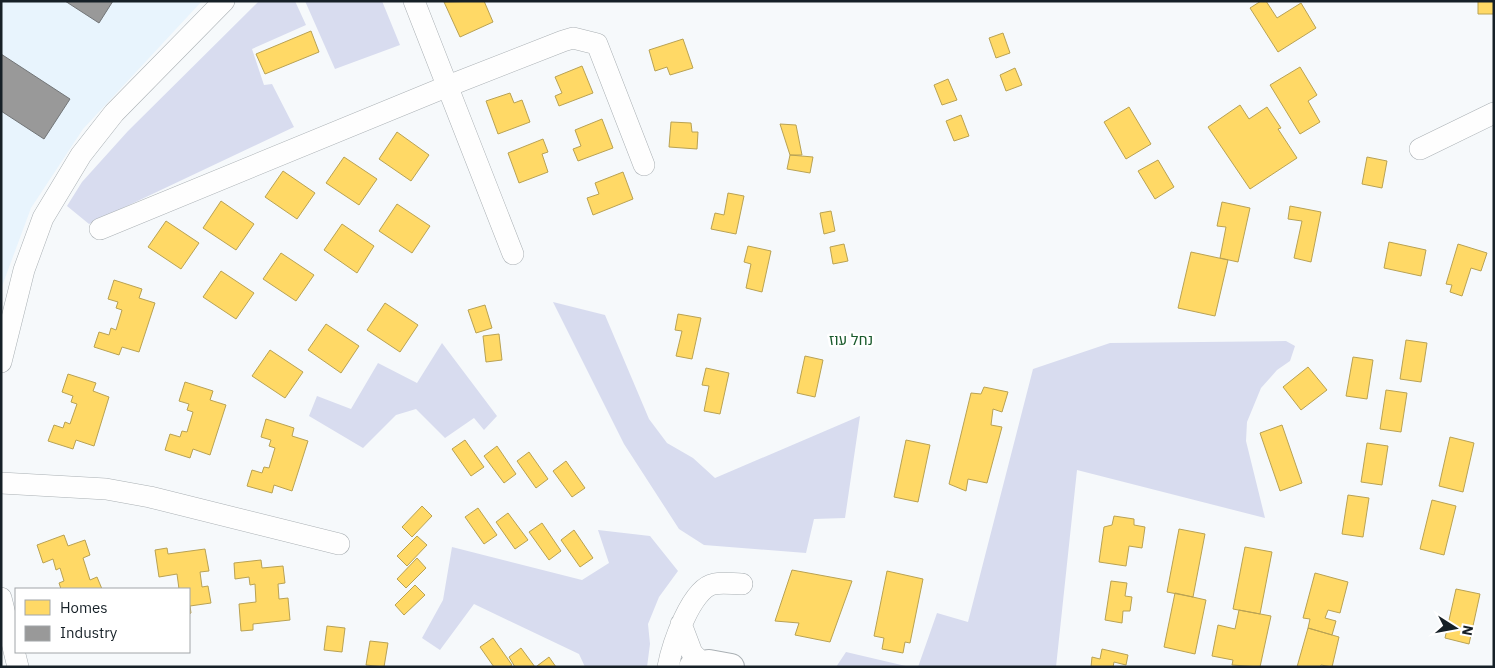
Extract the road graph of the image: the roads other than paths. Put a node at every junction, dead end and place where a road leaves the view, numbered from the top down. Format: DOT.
graph roads {
  1 [pos="224,1"];
  2 [pos="414,1"];
  3 [pos="448,86"];
  4 [pos="1494,114"];
  5 [pos="1420,150"];
  6 [pos="644,164"];
  7 [pos="100,229"];
  8 [pos="513,254"];
  9 [pos="1,362"];
  10 [pos="1,483"];
  11 [pos="339,544"];
  12 [pos="742,584"];
  13 [pos="1,598"];
  14 [pos="681,624"];
  15 [pos="698,665"];
  16 [pos="18,667"];
  17 [pos="668,667"];
  18 [pos="731,667"];
  1 -- 9 [label="street"];
  2 -- 3 [label="street"];
  3 -- 6 [label="street"];
  3 -- 7 [label="street"];
  3 -- 8 [label="street"];
  4 -- 5 [label="street"];
  10 -- 11 [label="street"];
  12 -- 14 [label="street"];
  13 -- 16 [label="street"];
  14 -- 15 [label="street"];
  14 -- 17 [label="street"];
  15 -- 18 [label="street"];
}
